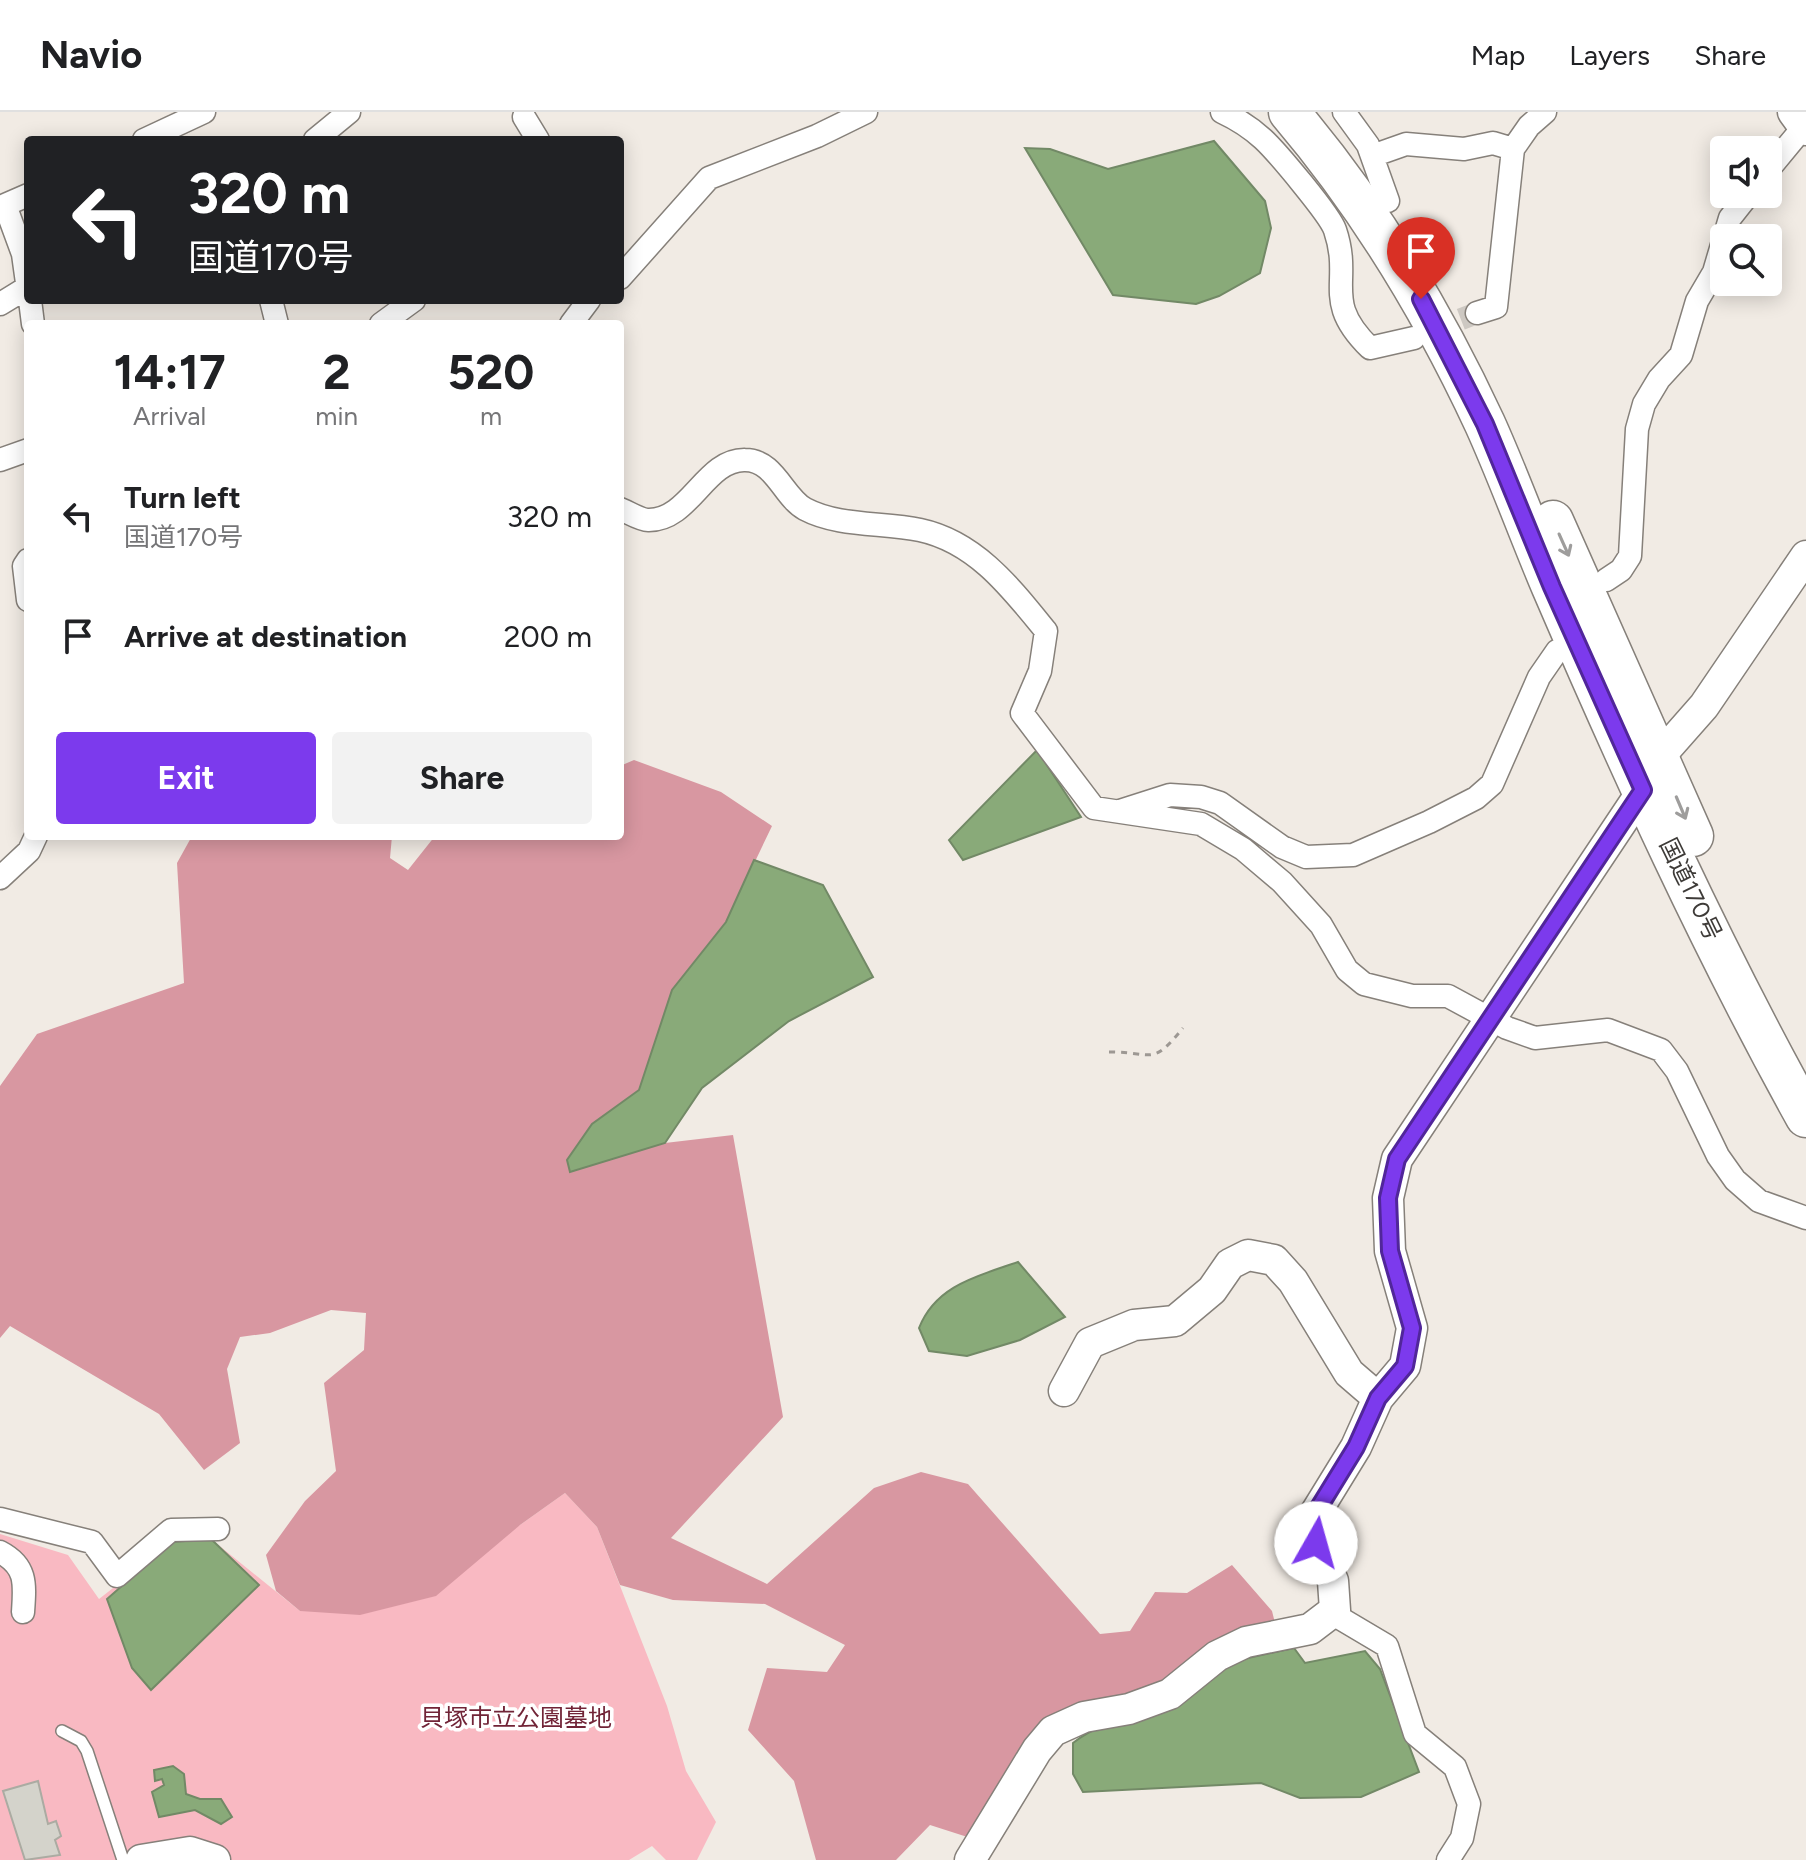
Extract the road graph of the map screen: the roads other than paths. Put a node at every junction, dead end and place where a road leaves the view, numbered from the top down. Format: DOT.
graph roads {
  1 [pos="204,112"];
  2 [pos="349,112"];
  3 [pos="866,112"];
  4 [pos="1222,112"];
  5 [pos="1289,112"];
  6 [pos="1322,112"];
  7 [pos="1344,112"];
  8 [pos="1545,112"];
  9 [pos="524,117"];
  10 [pos="178,118"];
  11 [pos="1802,123"];
  12 [pos="150,136"];
  13 [pos="320,136"];
  14 [pos="536,136"];
  15 [pos="1513,149"];
  16 [pos="1782,151"];
  17 [pos="1372,156"];
  18 [pos="24,197"];
  19 [pos="1388,201"];
  20 [pos="1738,208"];
  21 [pos="24,261"];
  22 [pos="624,274"];
  23 [pos="24,290"];
  24 [pos="0,304"];
  25 [pos="408,304"];
  26 [pos="1477,313"];
  27 [pos="386,320"];
  28 [pos="1414,338"];
  29 [pos="24,451"];
  30 [pos="0,460"];
  31 [pos="624,511"];
  32 [pos="1806,556"];
  33 [pos="1606,580"];
  34 [pos="1557,651"];
  35 [pos="1651,773"];
  36 [pos="1118,812"];
  37 [pos="34,840"];
  38 [pos="0,878"];
  39 [pos="1491,1019"];
  40 [pos="1792,1054"];
  41 [pos="1806,1117"];
  42 [pos="1806,1218"];
  43 [pos="1064,1391"];
  44 [pos="1378,1398"];
  45 [pos="0,1519"];
  46 [pos="218,1529"];
  47 [pos="0,1552"];
  48 [pos="1335,1610"];
  49 [pos="23,1612"];
  50 [pos="62,1731"];
  51 [pos="123,1860"];
  52 [pos="141,1860"];
  53 [pos="215,1860"];
  54 [pos="970,1860"];
  55 [pos="1448,1860"];
  1 -- 10 [label="street"];
  2 -- 13 [label="street"];
  3 -- 22 [label="street"];
  4 -- 28 [label="street"];
  5 -- 35 [label="highway, 国道170号"];
  6 -- 19 [label="highway, 国道170号"];
  7 -- 17 [label="street"];
  8 -- 15 [label="street"];
  9 -- 14 [label="street"];
  10 -- 12 [label="street"];
  11 -- 16 [label="street"];
  15 -- 17 [label="street"];
  15 -- 26 [label="street"];
  17 -- 19 [label="street"];
  18 -- 21 [label="street"];
  19 -- 35 [label="highway, 国道170号, one-way"];
  20 -- 33 [label="street"];
  23 -- 24 [label="street"];
  25 -- 27 [label="street"];
  29 -- 30 [label="street"];
  31 -- 36 [label="street"];
  32 -- 35 [label="street"];
  34 -- 36 [label="street"];
  35 -- 39 [label="street"];
  35 -- 40 [label="highway, 国道170号"];
  36 -- 39 [label="street"];
  37 -- 38 [label="street"];
  39 -- 42 [label="street"];
  39 -- 44 [label="street"];
  40 -- 41 [label="highway, 国道170号"];
  43 -- 44 [label="street"];
  44 -- 48 [label="street"];
  45 -- 46 [label="street"];
  47 -- 49 [label="street"];
  48 -- 54 [label="street"];
  48 -- 55 [label="street"];
  50 -- 51 [label="lane"];
  52 -- 53 [label="street"];
}
